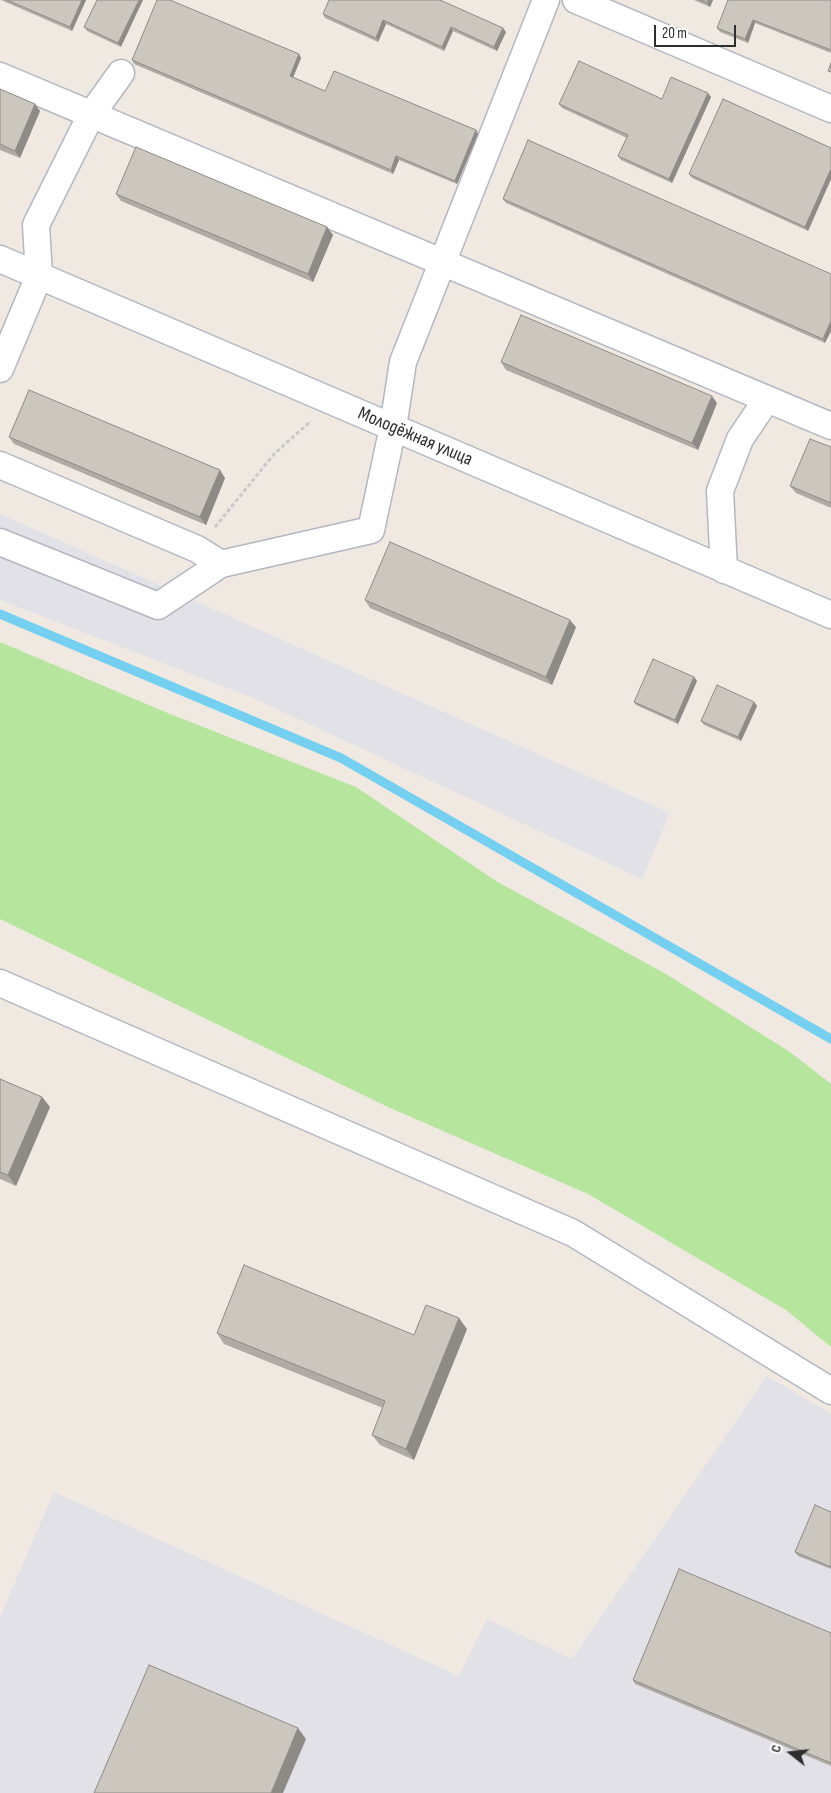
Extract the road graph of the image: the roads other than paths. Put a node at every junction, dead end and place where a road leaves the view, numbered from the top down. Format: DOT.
graph roads {
  1 [pos="546,0"];
  2 [pos="576,0"];
  3 [pos="121,73"];
  4 [pos="0,76"];
  5 [pos="831,109"];
  6 [pos="91,115"];
  7 [pos="0,258"];
  8 [pos="442,262"];
  9 [pos="40,276"];
  10 [pos="0,369"];
  11 [pos="767,399"];
  12 [pos="831,426"];
  13 [pos="393,427"];
  14 [pos="0,465"];
  15 [pos="0,542"];
  16 [pos="221,564"];
  17 [pos="724,570"];
  18 [pos="831,616"];
  19 [pos="0,983"];
  20 [pos="831,1391"];
  1 -- 8 [label="street"];
  2 -- 5 [label="street"];
  3 -- 6 [label="street"];
  4 -- 6 [label="street"];
  6 -- 8 [label="street"];
  6 -- 9 [label="street"];
  7 -- 9 [label="street, Молодёжная улица"];
  8 -- 11 [label="street"];
  8 -- 13 [label="street"];
  9 -- 10 [label="street"];
  9 -- 13 [label="street, Молодёжная улица"];
  11 -- 12 [label="street"];
  11 -- 17 [label="street"];
  13 -- 16 [label="street"];
  13 -- 17 [label="street, Молодёжная улица"];
  14 -- 16 [label="street"];
  15 -- 16 [label="street"];
  17 -- 18 [label="street, Молодёжная улица"];
  19 -- 20 [label="street"];
}
